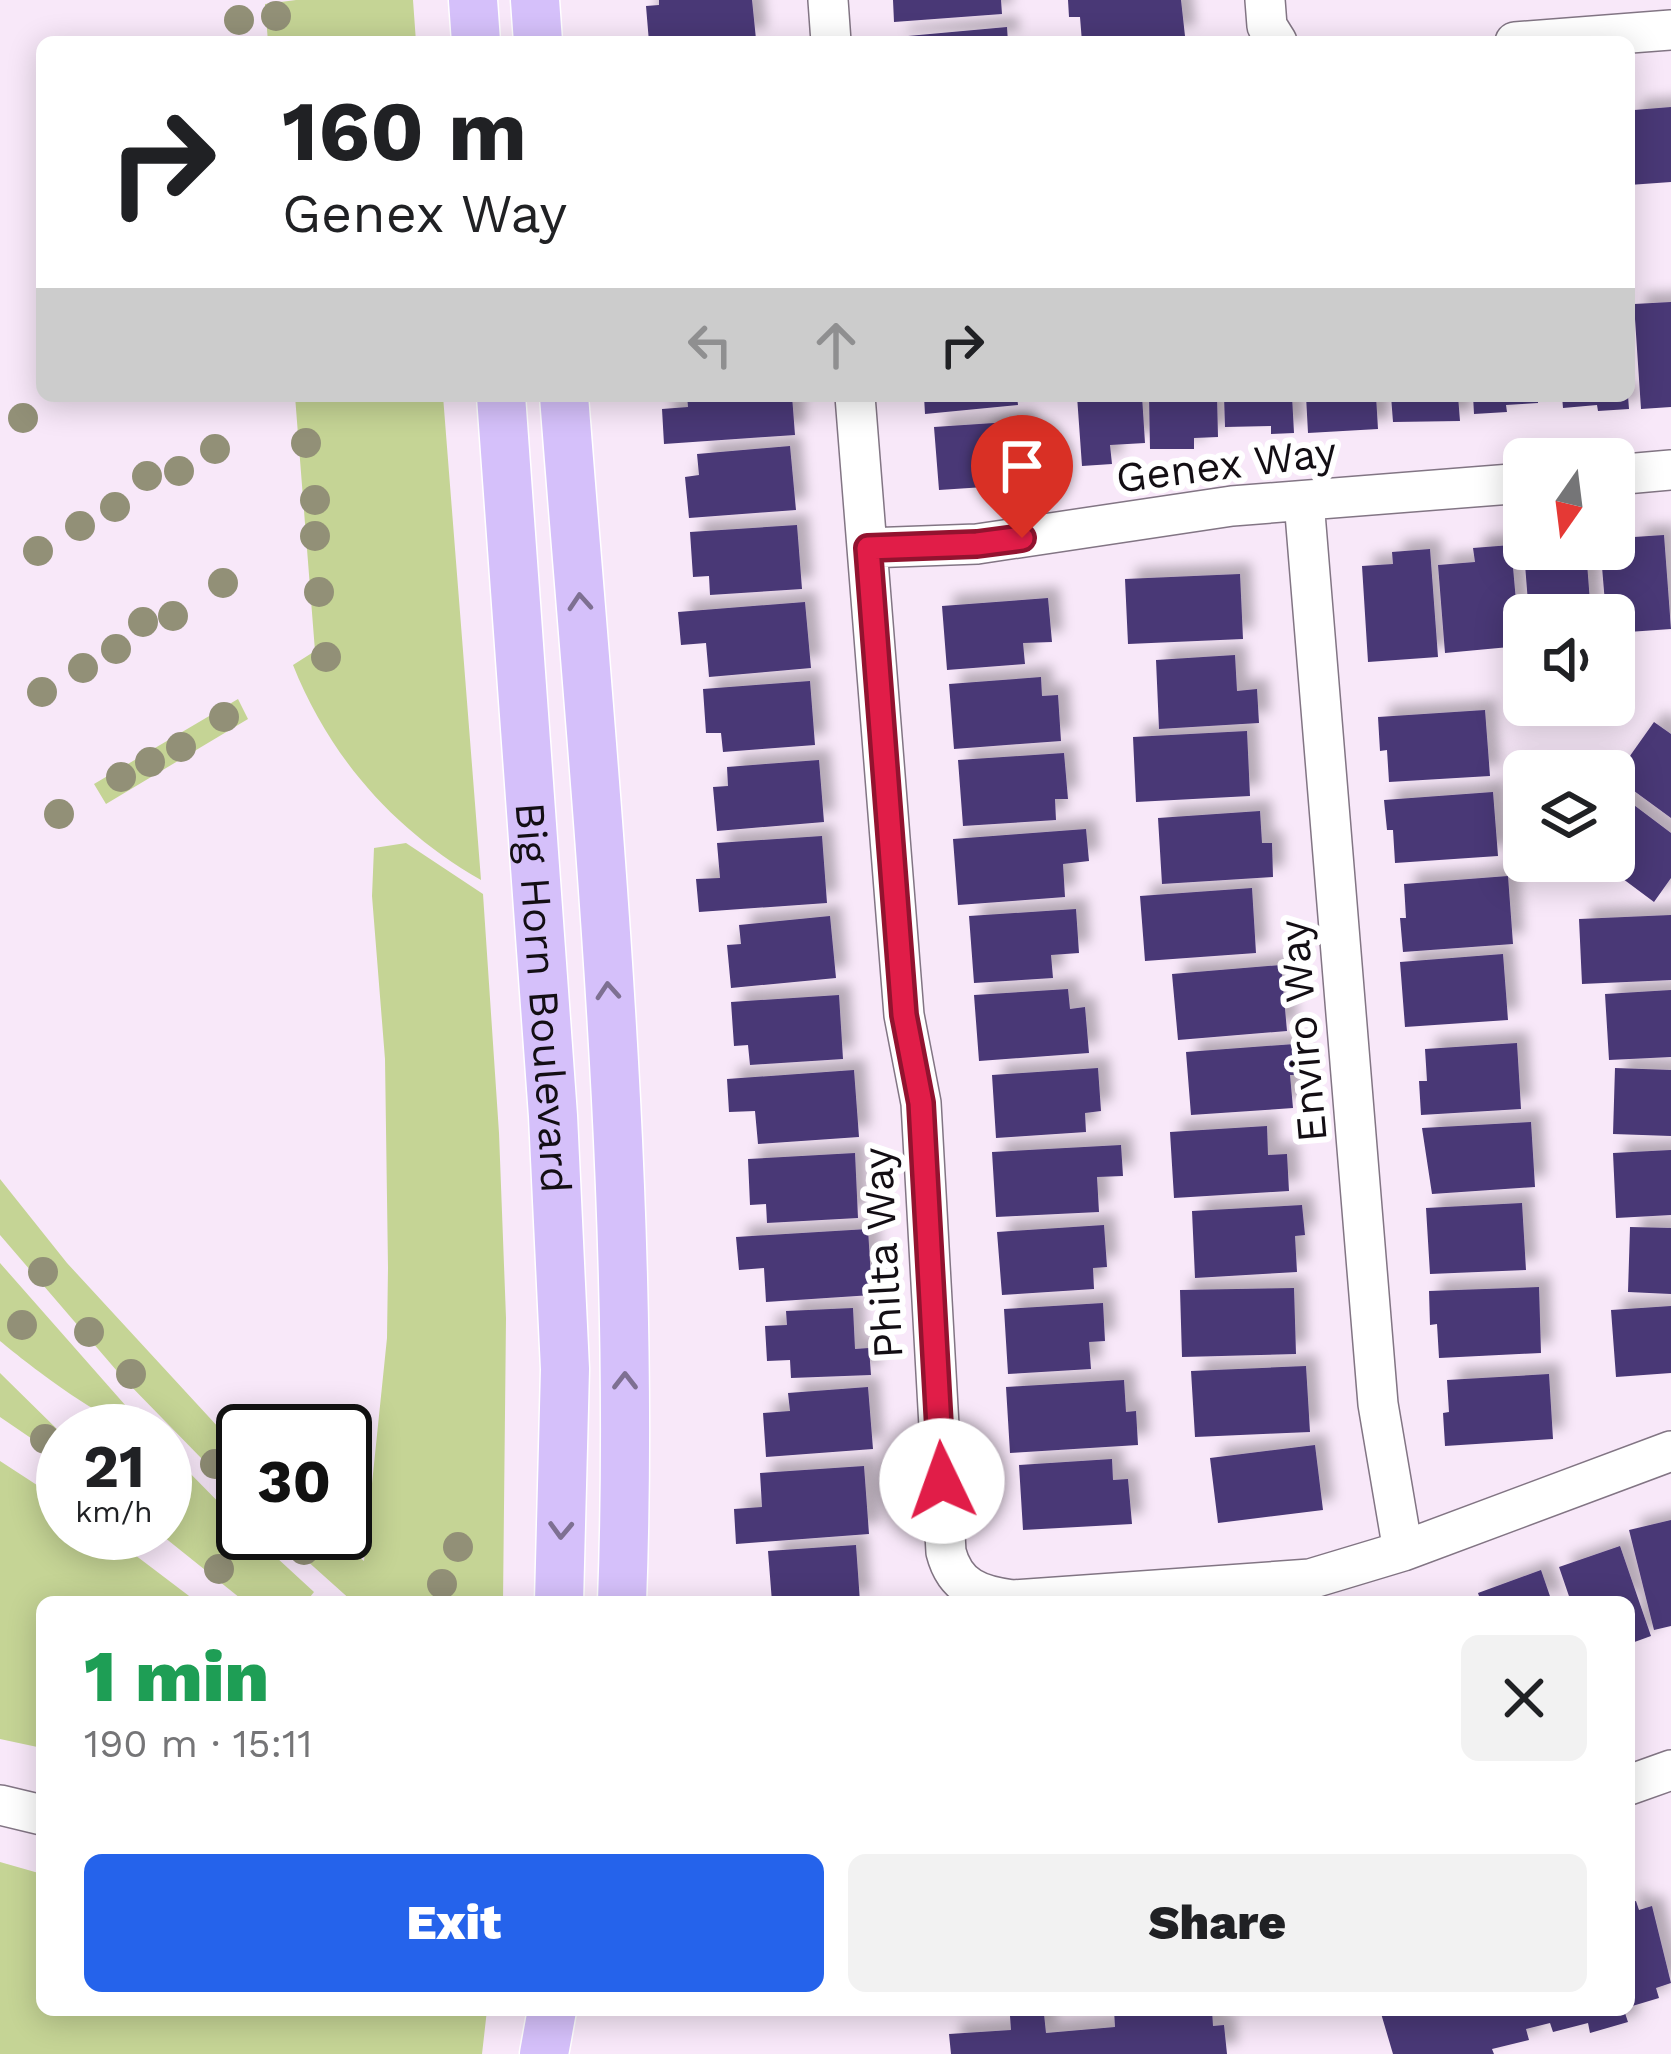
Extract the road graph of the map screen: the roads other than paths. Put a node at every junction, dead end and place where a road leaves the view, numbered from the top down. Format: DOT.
graph roads {
  1 [pos="473,0"];
  2 [pos="535,0"];
  3 [pos="828,0"];
  4 [pos="1265,0"];
  5 [pos="1671,30"];
  6 [pos="476,36"];
  7 [pos="538,36"];
  8 [pos="831,36"];
  9 [pos="1273,36"];
  10 [pos="1593,36"];
  11 [pos="501,402"];
  12 [pos="564,402"];
  13 [pos="856,402"];
  14 [pos="1671,470"];
  15 [pos="1635,473"];
  16 [pos="1503,485"];
  17 [pos="1304,502"];
  18 [pos="868,548"];
  19 [pos="1671,1451"];
  20 [pos="1403,1551"];
  21 [pos="559,1596"];
  22 [pos="622,1596"];
  23 [pos="987,1596"];
  24 [pos="1077,1596"];
  25 [pos="1671,1770"];
  26 [pos="1635,1783"];
  27 [pos="0,1805"];
  28 [pos="36,1814"];
  29 [pos="551,2016"];
  30 [pos="544,2054"];
  1 -- 6 [label="main road"];
  2 -- 7 [label="main road"];
  3 -- 8 [label="street"];
  4 -- 9 [label="street"];
  5 -- 10 [label="street"];
  11 -- 21 [label="main road, Big Horn Boulevard, one-way"];
  22 -- 12 [label="main road, Big Horn Boulevard, one-way"];
  13 -- 18 [label="street, Philta Way"];
  14 -- 15 [label="street"];
  16 -- 17 [label="street, Genex Way"];
  17 -- 18 [label="street, Genex Way"];
  17 -- 20 [label="street, Enviro Way"];
  18 -- 23 [label="street, Philta Way"];
  19 -- 20 [label="street, Philta Way"];
  20 -- 24 [label="street, Philta Way"];
  25 -- 26 [label="street"];
  27 -- 28 [label="street"];
  29 -- 30 [label="main road"];
}
